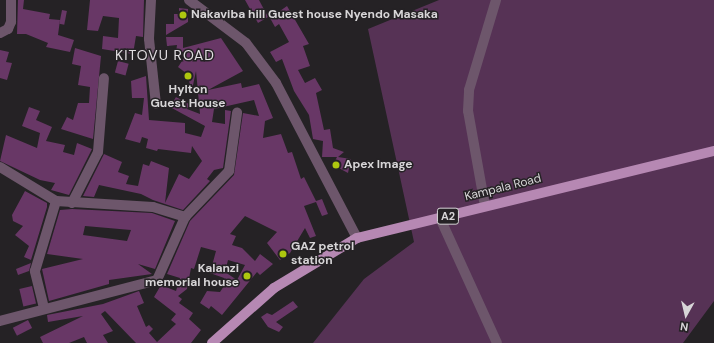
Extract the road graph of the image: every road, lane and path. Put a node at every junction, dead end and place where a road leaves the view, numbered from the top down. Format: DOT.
graph roads {
  1 [pos="11,0"];
  2 [pos="151,0"];
  3 [pos="189,0"];
  4 [pos="496,0"];
  5 [pos="0,33"];
  6 [pos="104,78"];
  7 [pos="156,104"];
  8 [pos="237,113"];
  9 [pos="714,151"];
  10 [pos="0,166"];
  11 [pos="56,201"];
  12 [pos="72,203"];
  13 [pos="485,206"];
  14 [pos="185,217"];
  15 [pos="440,218"];
  16 [pos="357,238"];
  17 [pos="44,308"];
  18 [pos="0,322"];
  19 [pos="212,343"];
  20 [pos="497,343"];
  1 -- 5 [label="street"];
  2 -- 7 [label="street"];
  3 -- 16 [label="street"];
  4 -- 13 [label="street"];
  6 -- 12 [label="street"];
  8 -- 14 [label="street"];
  9 -- 13 [label="main road, Kampala Road / A2"];
  10 -- 11 [label="street"];
  11 -- 12 [label="street"];
  11 -- 17 [label="street"];
  12 -- 14 [label="street"];
  13 -- 15 [label="main road, Kampala Road / A2"];
  14 -- 17 [label="street"];
  15 -- 16 [label="main road, Kampala Road / A2"];
  15 -- 20 [label="street"];
  16 -- 19 [label="main road, Kampala Road / A2"];
  17 -- 18 [label="street"];
}
